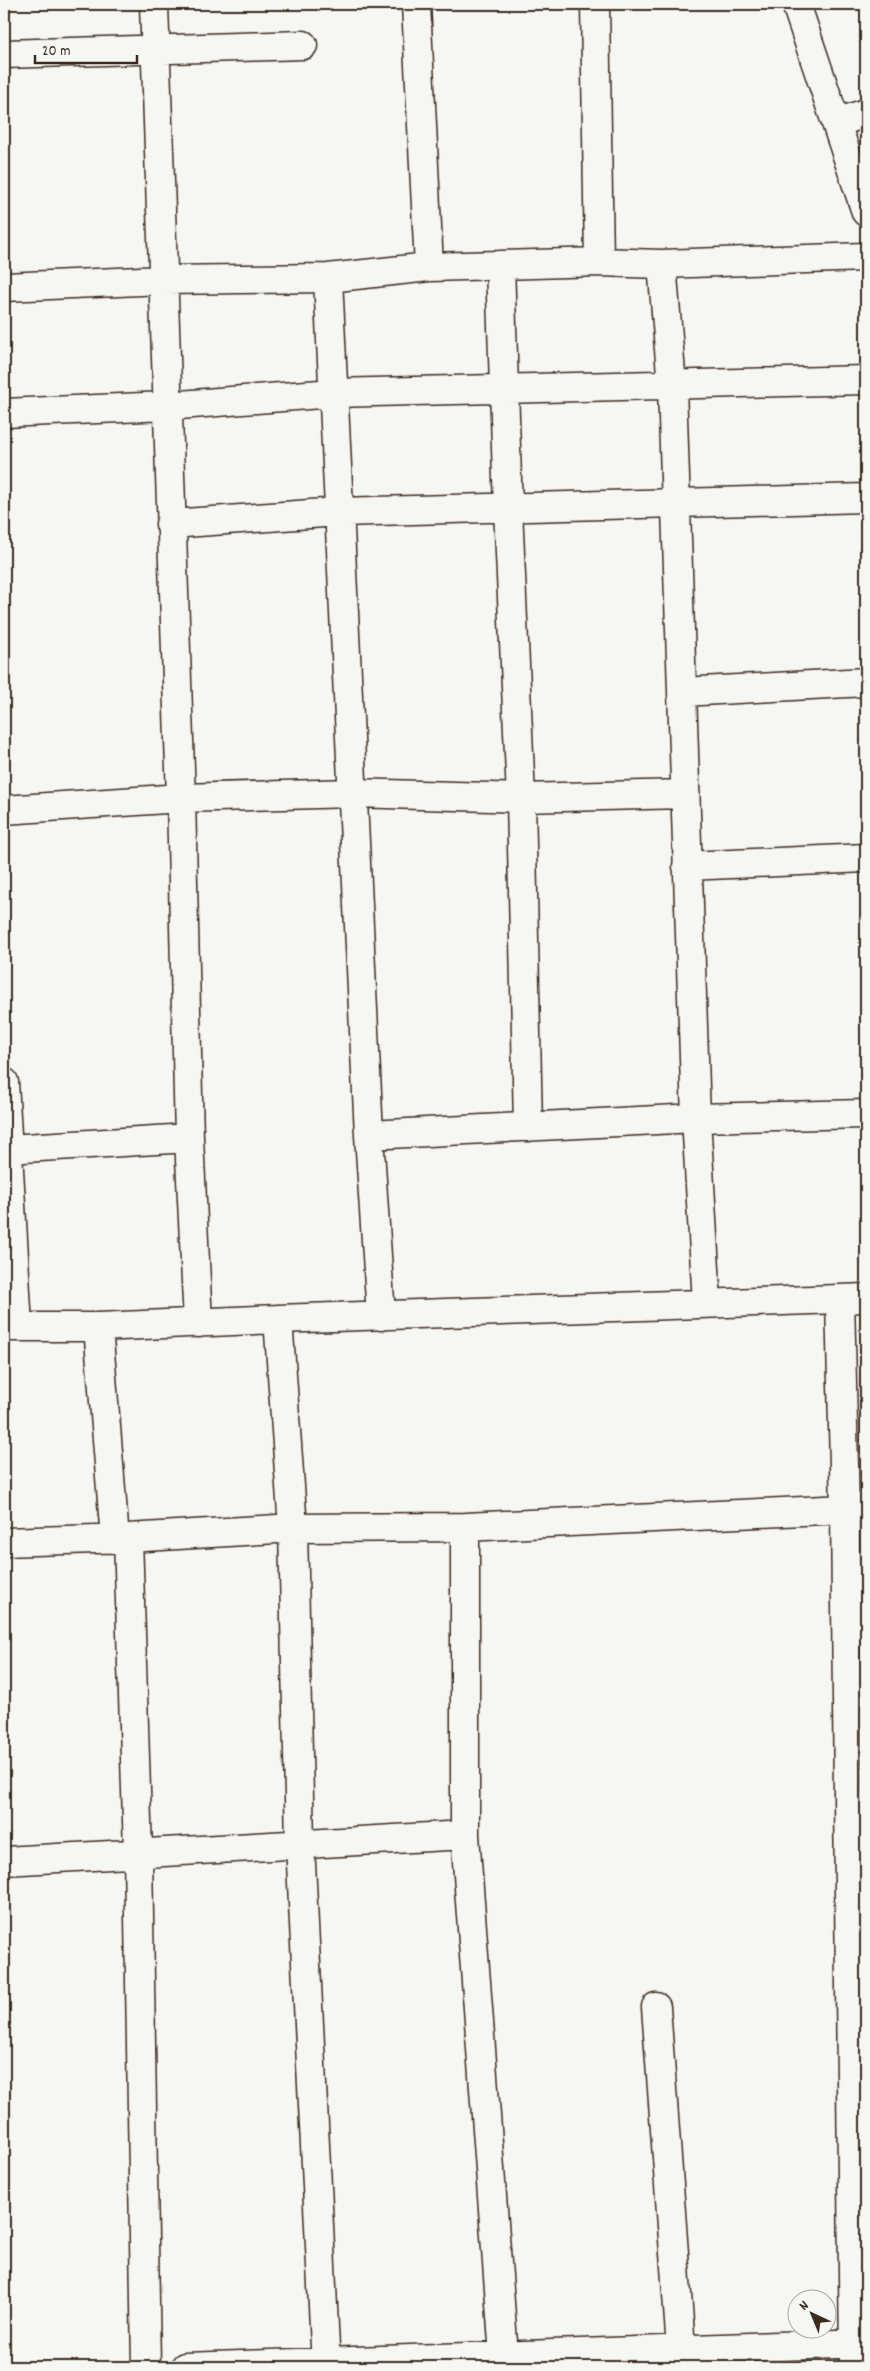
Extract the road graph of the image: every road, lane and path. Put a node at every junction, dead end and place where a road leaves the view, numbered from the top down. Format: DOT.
graph roads {
  1 [pos="154,4"];
  2 [pos="416,4"];
  3 [pos="595,4"];
  4 [pos="796,4"];
  5 [pos="303,45"];
  6 [pos="156,49"];
  7 [pos="4,54"];
  8 [pos="866,114"];
  9 [pos="836,123"];
  10 [pos="866,212"];
  11 [pos="866,257"];
  12 [pos="599,262"];
  13 [pos="662,264"];
  14 [pos="500,265"];
  15 [pos="429,267"];
  16 [pos="328,278"];
  17 [pos="163,280"];
  18 [pos="4,288"];
  19 [pos="866,380"];
  20 [pos="672,386"];
  21 [pos="504,388"];
  22 [pos="332,393"];
  23 [pos="167,406"];
  24 [pos="4,412"];
  25 [pos="866,498"];
  26 [pos="676,504"];
  27 [pos="508,509"];
  28 [pos="338,512"];
  29 [pos="170,524"];
  30 [pos="866,682"];
  31 [pos="682,692"];
  32 [pos="352,793"];
  33 [pos="685,794"];
  34 [pos="182,798"];
  35 [pos="521,798"];
  36 [pos="4,810"];
  37 [pos="866,858"];
  38 [pos="687,866"];
  39 [pos="4,1082"];
  40 [pos="866,1114"];
  41 [pos="696,1118"];
  42 [pos="528,1127"];
  43 [pos="369,1135"];
  44 [pos="189,1138"];
  45 [pos="7,1149"];
  46 [pos="853,1299"];
  47 [pos="707,1303"];
  48 [pos="381,1316"];
  49 [pos="278,1318"];
  50 [pos="198,1323"];
  51 [pos="11,1327"];
  52 [pos="98,1327"];
  53 [pos="856,1509"];
  54 [pos="465,1527"];
  55 [pos="292,1528"];
  56 [pos="121,1539"];
  57 [pos="4,1542"];
  58 [pos="465,1835"];
  59 [pos="300,1843"];
  60 [pos="138,1852"];
  61 [pos="4,1861"];
  62 [pos="656,2007"];
  63 [pos="681,2349"];
  64 [pos="858,2351"];
  65 [pos="504,2356"];
  66 [pos="573,2360"];
  67 [pos="326,2365"];
  68 [pos="146,2367"];
  69 [pos="185,2367"];
  1 -- 6 [label="street"];
  2 -- 15 [label="street"];
  3 -- 12 [label="street"];
  4 -- 9 [label="street"];
  5 -- 6 [label="street"];
  6 -- 7 [label="street"];
  6 -- 17 [label="street"];
  8 -- 9 [label="street"];
  9 -- 10 [label="street"];
  11 -- 13 [label="street"];
  12 -- 13 [label="street"];
  12 -- 14 [label="street"];
  13 -- 20 [label="street"];
  14 -- 15 [label="street"];
  14 -- 21 [label="street"];
  15 -- 16 [label="street"];
  16 -- 17 [label="street"];
  16 -- 22 [label="street"];
  17 -- 18 [label="street"];
  17 -- 23 [label="street"];
  19 -- 20 [label="street"];
  20 -- 21 [label="street"];
  20 -- 26 [label="street"];
  21 -- 22 [label="street"];
  21 -- 27 [label="street"];
  22 -- 23 [label="street"];
  22 -- 28 [label="street"];
  23 -- 24 [label="street"];
  23 -- 29 [label="street"];
  25 -- 26 [label="street"];
  26 -- 27 [label="street"];
  26 -- 31 [label="street"];
  27 -- 28 [label="street"];
  27 -- 35 [label="street"];
  28 -- 29 [label="street"];
  28 -- 32 [label="street"];
  29 -- 34 [label="street"];
  30 -- 31 [label="street"];
  31 -- 33 [label="street"];
  32 -- 34 [label="street"];
  32 -- 35 [label="street"];
  32 -- 43 [label="street"];
  33 -- 35 [label="street"];
  33 -- 38 [label="street"];
  34 -- 36 [label="street"];
  34 -- 44 [label="street"];
  35 -- 42 [label="street"];
  37 -- 38 [label="street"];
  38 -- 41 [label="street"];
  39 -- 45 [label="street"];
  40 -- 41 [label="street"];
  41 -- 42 [label="street"];
  41 -- 47 [label="street"];
  42 -- 43 [label="street"];
  43 -- 48 [label="street"];
  44 -- 45 [label="street"];
  44 -- 50 [label="street"];
  45 -- 51 [label="street"];
  46 -- 47 [label="street"];
  46 -- 53 [label="street"];
  47 -- 48 [label="street"];
  48 -- 49 [label="street"];
  49 -- 50 [label="street"];
  49 -- 55 [label="street"];
  50 -- 52 [label="street"];
  51 -- 52 [label="street"];
  52 -- 56 [label="street"];
  53 -- 54 [label="street"];
  53 -- 64 [label="street"];
  54 -- 55 [label="street"];
  54 -- 58 [label="street"];
  55 -- 56 [label="street"];
  55 -- 59 [label="street"];
  56 -- 57 [label="street"];
  56 -- 60 [label="street"];
  58 -- 59 [label="street"];
  58 -- 65 [label="street"];
  59 -- 60 [label="street"];
  59 -- 67 [label="street"];
  60 -- 61 [label="street"];
  60 -- 68 [label="street"];
  62 -- 63 [label="street"];
  63 -- 64 [label="street"];
  63 -- 66 [label="street"];
  65 -- 66 [label="street"];
  65 -- 67 [label="street"];
  67 -- 69 [label="street"];
}
